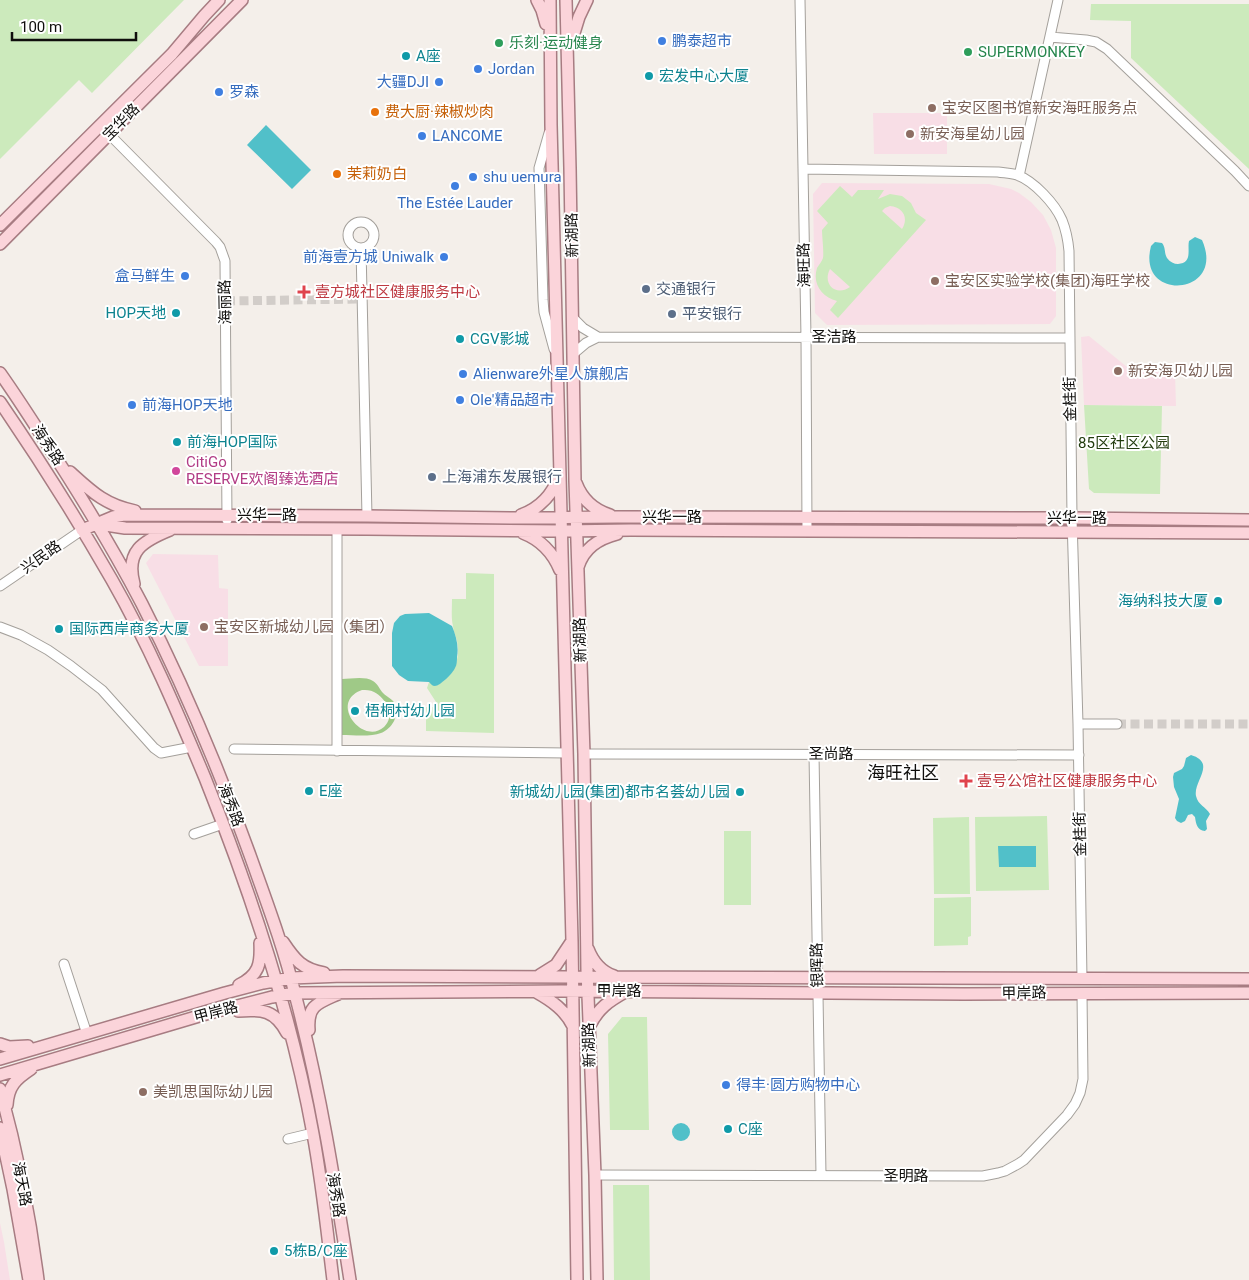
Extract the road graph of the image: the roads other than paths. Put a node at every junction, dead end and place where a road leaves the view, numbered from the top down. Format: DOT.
graph roads {
  1 [pos="242,0"];
  2 [pos="537,0"];
  3 [pos="550,0"];
  4 [pos="566,0"];
  5 [pos="587,0"];
  6 [pos="800,0"];
  7 [pos="1058,0"];
  8 [pos="215,3"];
  9 [pos="224,18"];
  10 [pos="1050,37"];
  11 [pos="550,48"];
  12 [pos="567,54"];
  13 [pos="100,126"];
  14 [pos="109,135"];
  15 [pos="803,169"];
  16 [pos="1019,176"];
  17 [pos="1249,186"];
  18 [pos="0,225"];
  19 [pos="0,244"];
  20 [pos="362,248"];
  21 [pos="573,318"];
  22 [pos="598,336"];
  23 [pos="806,337"];
  24 [pos="1069,338"];
  25 [pos="573,354"];
  26 [pos="0,373"];
  27 [pos="0,402"];
  28 [pos="28,415"];
  29 [pos="14,423"];
  30 [pos="59,462"];
  31 [pos="560,466"];
  32 [pos="575,480"];
  33 [pos="164,515"];
  34 [pos="226,515"];
  35 [pos="366,516"];
  36 [pos="473,517"];
  37 [pos="561,517"];
  38 [pos="576,517"];
  39 [pos="617,517"];
  40 [pos="686,517"];
  41 [pos="512,518"];
  42 [pos="807,518"];
  43 [pos="1072,518"];
  44 [pos="1249,520"];
  45 [pos="97,523"];
  46 [pos="175,528"];
  47 [pos="227,528"];
  48 [pos="337,528"];
  49 [pos="82,530"];
  50 [pos="472,530"];
  51 [pos="512,530"];
  52 [pos="631,530"];
  53 [pos="686,530"];
  54 [pos="807,530"];
  55 [pos="576,531"];
  56 [pos="562,532"];
  57 [pos="1072,532"];
  58 [pos="1249,533"];
  59 [pos="577,571"];
  60 [pos="562,578"];
  61 [pos="0,586"];
  62 [pos="142,604"];
  63 [pos="0,627"];
  64 [pos="564,654"];
  65 [pos="580,655"];
  66 [pos="1078,724"];
  67 [pos="1118,724"];
  68 [pos="192,748"];
  69 [pos="234,749"];
  70 [pos="337,750"];
  71 [pos="567,753"];
  72 [pos="584,754"];
  73 [pos="814,754"];
  74 [pos="1079,755"];
  75 [pos="223,824"];
  76 [pos="194,834"];
  77 [pos="570,873"];
  78 [pos="585,874"];
  79 [pos="257,921"];
  80 [pos="276,931"];
  81 [pos="572,941"];
  82 [pos="586,943"];
  83 [pos="64,964"];
  84 [pos="343,976"];
  85 [pos="476,976"];
  86 [pos="538,976"];
  87 [pos="573,976"];
  88 [pos="587,977"];
  89 [pos="621,977"];
  90 [pos="291,978"];
  91 [pos="817,978"];
  92 [pos="1082,979"];
  93 [pos="1144,979"];
  94 [pos="1249,979"];
  95 [pos="275,980"];
  96 [pos="478,991"];
  97 [pos="534,991"];
  98 [pos="573,991"];
  99 [pos="587,991"];
  100 [pos="627,991"];
  101 [pos="344,992"];
  102 [pos="818,992"];
  103 [pos="1082,992"];
  104 [pos="225,993"];
  105 [pos="295,993"];
  106 [pos="1145,993"];
  107 [pos="1249,993"];
  108 [pos="280,995"];
  109 [pos="206,1014"];
  110 [pos="574,1029"];
  111 [pos="588,1029"];
  112 [pos="86,1034"];
  113 [pos="59,1042"];
  114 [pos="0,1044"];
  115 [pos="294,1048"];
  116 [pos="310,1054"];
  117 [pos="0,1059"];
  118 [pos="41,1063"];
  119 [pos="0,1075"];
  120 [pos="0,1089"];
  121 [pos="7,1114"];
  122 [pos="0,1129"];
  123 [pos="313,1133"];
  124 [pos="288,1139"];
  125 [pos="820,1175"];
  126 [pos="595,1176"];
  127 [pos="29,1280"];
  128 [pos="38,1280"];
  129 [pos="333,1280"];
  130 [pos="350,1280"];
  131 [pos="577,1280"];
  132 [pos="597,1280"];
  1 -- 9 [label="main road, 宝华路"];
  2 -- 11 [label="main road"];
  3 -- 11 [label="main road, 新湖路"];
  4 -- 12 [label="main road, 新湖路"];
  5 -- 12 [label="main road"];
  6 -- 15 [label="street, 海旺路"];
  7 -- 10 [label="street"];
  8 -- 9 [label="main road"];
  8 -- 13 [label="main road, 宝华路"];
  9 -- 14 [label="main road, 宝华路"];
  10 -- 16 [label="street"];
  10 -- 17 [label="street"];
  11 -- 31 [label="main road, 新湖路"];
  12 -- 21 [label="main road, 新湖路"];
  13 -- 14 [label="street, 海丽路"];
  13 -- 18 [label="main road, 宝华路"];
  14 -- 19 [label="main road, 宝华路"];
  14 -- 34 [label="street, 海丽路"];
  15 -- 16 [label="street, 金桂街"];
  15 -- 23 [label="street, 海旺路"];
  16 -- 24 [label="street, 金桂街"];
  20 -- 35 [label="street"];
  21 -- 22 [label="street"];
  21 -- 25 [label="main road, 新湖路"];
  22 -- 23 [label="street, 圣洁路"];
  22 -- 25 [label="street"];
  23 -- 24 [label="street, 圣洁路"];
  23 -- 42 [label="street, 海旺路"];
  24 -- 43 [label="street, 金桂街"];
  25 -- 32 [label="main road, 新湖路"];
  26 -- 28 [label="main road, 海秀路"];
  27 -- 29 [label="main road, 海秀路"];
  28 -- 29 [label="main road"];
  28 -- 30 [label="main road, 海秀路"];
  29 -- 49 [label="main road, 海秀路"];
  30 -- 33 [label="main road"];
  30 -- 45 [label="main road, 海秀路"];
  31 -- 37 [label="main road, 新湖路"];
  31 -- 41 [label="main road"];
  32 -- 38 [label="main road, 新湖路"];
  32 -- 39 [label="main road"];
  33 -- 34 [label="main road, 兴华一路"];
  33 -- 45 [label="main road, 兴华一路"];
  34 -- 35 [label="main road, 兴华一路"];
  34 -- 47 [label="street, 海丽路"];
  35 -- 36 [label="main road, 兴华一路"];
  36 -- 41 [label="main road, 兴华一路"];
  36 -- 50 [label="main road"];
  37 -- 38 [label="main road, 兴华一路"];
  37 -- 41 [label="main road, 兴华一路"];
  37 -- 56 [label="main road, 新湖路"];
  38 -- 39 [label="main road, 兴华一路"];
  38 -- 55 [label="main road, 新湖路"];
  39 -- 40 [label="main road, 兴华一路"];
  40 -- 42 [label="main road, 兴华一路"];
  40 -- 53 [label="main road"];
  42 -- 43 [label="main road, 兴华一路"];
  42 -- 54 [label="street, 海旺路"];
  43 -- 44 [label="main road, 兴华一路"];
  43 -- 57 [label="street, 金桂街"];
  45 -- 46 [label="main road, 兴华一路"];
  45 -- 49 [label="main road, 兴华一路"];
  45 -- 62 [label="main road, 海秀路"];
  46 -- 47 [label="main road, 兴华一路"];
  46 -- 62 [label="main road"];
  47 -- 48 [label="main road, 兴华一路"];
  48 -- 50 [label="main road, 兴华一路"];
  48 -- 70 [label="street"];
  49 -- 61 [label="street, 兴民路"];
  49 -- 68 [label="main road, 海秀路"];
  50 -- 51 [label="main road, 兴华一路"];
  51 -- 56 [label="main road, 兴华一路"];
  51 -- 60 [label="main road"];
  52 -- 53 [label="main road, 兴华一路"];
  52 -- 55 [label="main road, 兴华一路"];
  52 -- 59 [label="main road"];
  53 -- 54 [label="main road, 兴华一路"];
  54 -- 57 [label="main road, 兴华一路"];
  55 -- 56 [label="main road, 兴华一路"];
  55 -- 59 [label="main road, 新湖路"];
  56 -- 60 [label="main road, 新湖路"];
  57 -- 58 [label="main road, 兴华一路"];
  57 -- 66 [label="street, 金桂街"];
  59 -- 65 [label="main road, 新湖路"];
  60 -- 64 [label="main road, 新湖路"];
  62 -- 80 [label="main road, 海秀路"];
  63 -- 68 [label="street"];
  64 -- 65 [label="main road"];
  64 -- 71 [label="main road, 新湖路"];
  65 -- 72 [label="main road, 新湖路"];
  66 -- 67 [label="street"];
  66 -- 74 [label="street, 金桂街"];
  68 -- 75 [label="main road, 海秀路"];
  69 -- 70 [label="street"];
  70 -- 71 [label="street"];
  71 -- 77 [label="main road, 新湖路"];
  72 -- 73 [label="street, 圣尚路"];
  72 -- 78 [label="main road, 新湖路"];
  73 -- 74 [label="street, 圣尚路"];
  73 -- 91 [label="street, 银晖路"];
  74 -- 92 [label="street, 金桂街"];
  75 -- 76 [label="street"];
  75 -- 79 [label="main road, 海秀路"];
  77 -- 78 [label="main road"];
  77 -- 81 [label="main road, 新湖路"];
  78 -- 82 [label="main road, 新湖路"];
  79 -- 95 [label="main road, 海秀路"];
  79 -- 104 [label="main road"];
  80 -- 84 [label="main road"];
  80 -- 90 [label="main road, 海秀路"];
  81 -- 86 [label="main road"];
  81 -- 87 [label="main road, 新湖路"];
  82 -- 88 [label="main road, 新湖路"];
  82 -- 89 [label="main road"];
  83 -- 112 [label="street"];
  84 -- 85 [label="main road, 甲岸路"];
  84 -- 90 [label="main road, 甲岸路"];
  85 -- 86 [label="main road, 甲岸路"];
  85 -- 96 [label="main road"];
  86 -- 87 [label="main road, 甲岸路"];
  87 -- 88 [label="main road, 甲岸路"];
  87 -- 98 [label="main road, 新湖路"];
  88 -- 89 [label="main road, 甲岸路"];
  88 -- 99 [label="main road, 新湖路"];
  89 -- 91 [label="main road, 甲岸路"];
  90 -- 95 [label="main road, 甲岸路"];
  90 -- 105 [label="main road, 海秀路"];
  91 -- 92 [label="main road, 甲岸路"];
  91 -- 102 [label="street, 银晖路"];
  92 -- 93 [label="main road, 甲岸路"];
  93 -- 94 [label="main road, 甲岸路"];
  93 -- 106 [label="main road"];
  95 -- 104 [label="main road, 甲岸路"];
  95 -- 108 [label="main road, 海秀路"];
  96 -- 97 [label="main road, 甲岸路"];
  96 -- 101 [label="main road, 甲岸路"];
  97 -- 98 [label="main road, 甲岸路"];
  97 -- 110 [label="main road"];
  98 -- 99 [label="main road, 甲岸路"];
  98 -- 110 [label="main road, 新湖路"];
  99 -- 100 [label="main road, 甲岸路"];
  99 -- 111 [label="main road, 新湖路"];
  100 -- 102 [label="main road, 甲岸路"];
  100 -- 111 [label="main road"];
  101 -- 105 [label="main road, 甲岸路"];
  101 -- 116 [label="main road"];
  102 -- 103 [label="main road, 甲岸路"];
  102 -- 125 [label="street, 银晖路"];
  103 -- 106 [label="main road, 甲岸路"];
  103 -- 125 [label="street, 圣明路"];
  104 -- 112 [label="main road, 甲岸路"];
  105 -- 108 [label="main road, 甲岸路"];
  105 -- 116 [label="main road, 海秀路"];
  106 -- 107 [label="main road, 甲岸路"];
  108 -- 109 [label="main road, 甲岸路"];
  108 -- 115 [label="main road, 海秀路"];
  109 -- 115 [label="main road"];
  109 -- 118 [label="main road, 甲岸路"];
  110 -- 131 [label="main road, 新湖路"];
  111 -- 126 [label="main road, 新湖路"];
  112 -- 113 [label="main road, 甲岸路"];
  113 -- 114 [label="main road"];
  113 -- 117 [label="main road, 甲岸路"];
  115 -- 123 [label="main road, 海秀路"];
  116 -- 130 [label="main road, 海秀路"];
  118 -- 119 [label="main road, 甲岸路"];
  118 -- 121 [label="main road"];
  120 -- 121 [label="main road, 海天路"];
  121 -- 128 [label="main road, 海天路"];
  122 -- 127 [label="main road, 海天路"];
  123 -- 124 [label="street"];
  123 -- 129 [label="main road, 海秀路"];
  125 -- 126 [label="street, 圣明路"];
  126 -- 132 [label="main road, 新湖路"];
}
